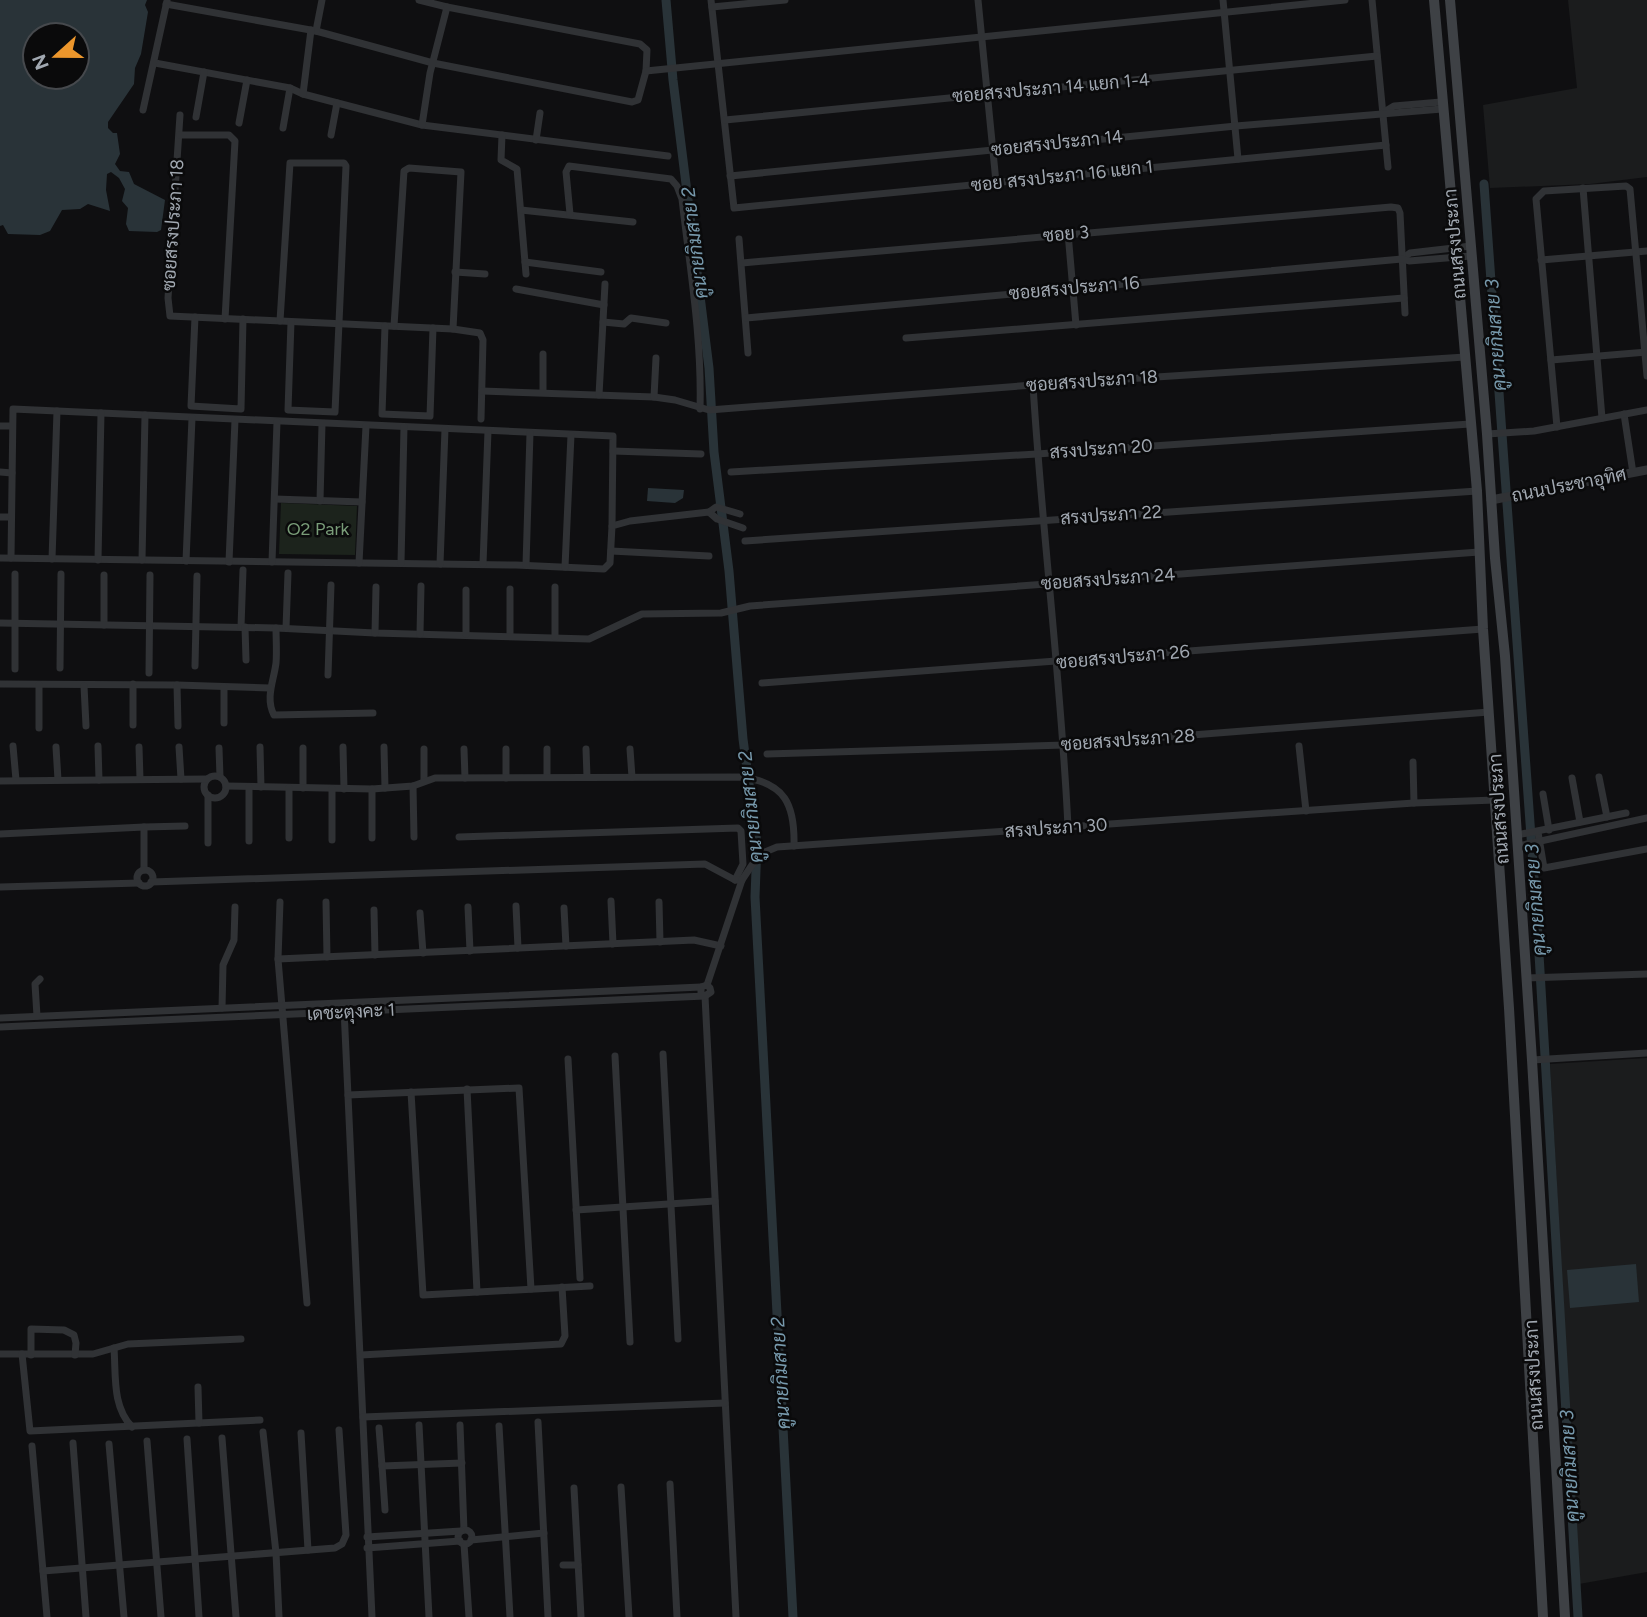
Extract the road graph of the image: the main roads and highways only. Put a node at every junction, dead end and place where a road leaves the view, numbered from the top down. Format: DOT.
graph roads {
  1 [pos="1434,0"];
  2 [pos="1450,0"];
  3 [pos="1544,1617"];
  4 [pos="1564,1617"];
  1 -- 3 [label="main road, ถนนสรงประภา"];
  2 -- 4 [label="main road, ถนนสรงประภา"];
}
